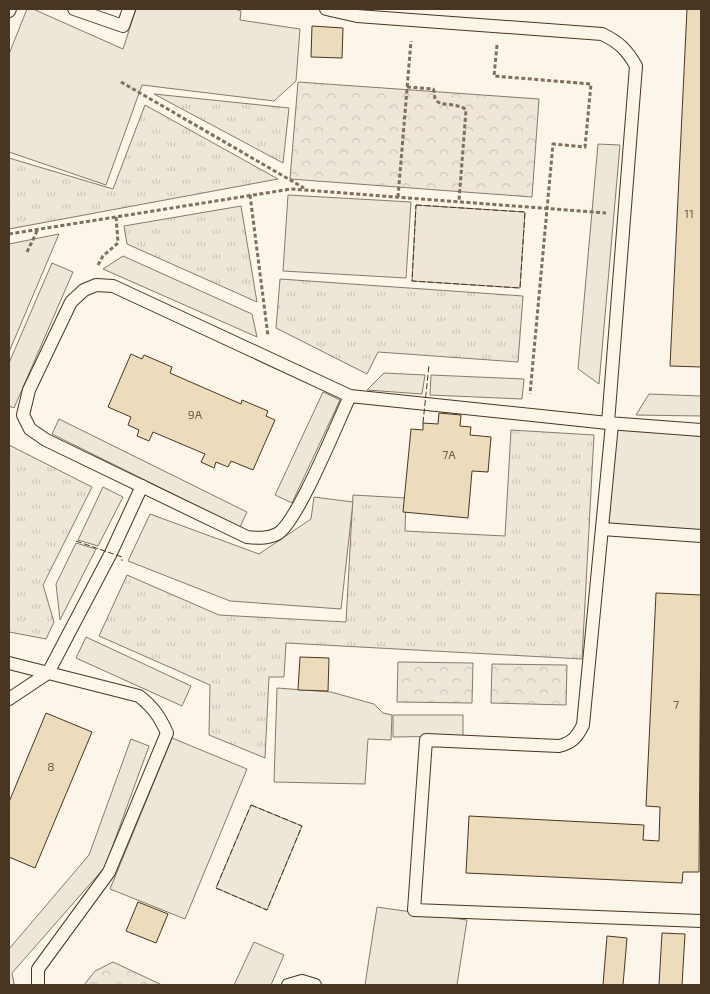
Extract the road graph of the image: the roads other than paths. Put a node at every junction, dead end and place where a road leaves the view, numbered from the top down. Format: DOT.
graph roads {
  1 [pos="74,9"];
  2 [pos="129,9"];
  3 [pos="326,9"];
  4 [pos="350,396"];
  5 [pos="610,424"];
  6 [pos="701,430"];
  7 [pos="142,486"];
  8 [pos="602,529"];
  9 [pos="701,536"];
  10 [pos="9,662"];
  11 [pos="48,673"];
  12 [pos="9,699"];
  13 [pos="701,922"];
  14 [pos="38,985"];
  15 [pos="288,985"];
  16 [pos="315,985"];
  1 -- 2 [label="lane"];
  3 -- 5 [label="lane"];
  4 -- 5 [label="lane"];
  4 -- 7 [label="lane"];
  4 -- 7 [label="lane"];
  5 -- 6 [label="lane"];
  5 -- 8 [label="lane"];
  7 -- 11 [label="lane"];
  8 -- 9 [label="lane"];
  8 -- 13 [label="lane"];
  10 -- 11 [label="lane"];
  11 -- 12 [label="lane"];
  11 -- 14 [label="lane"];
  15 -- 16 [label="lane"];
}
